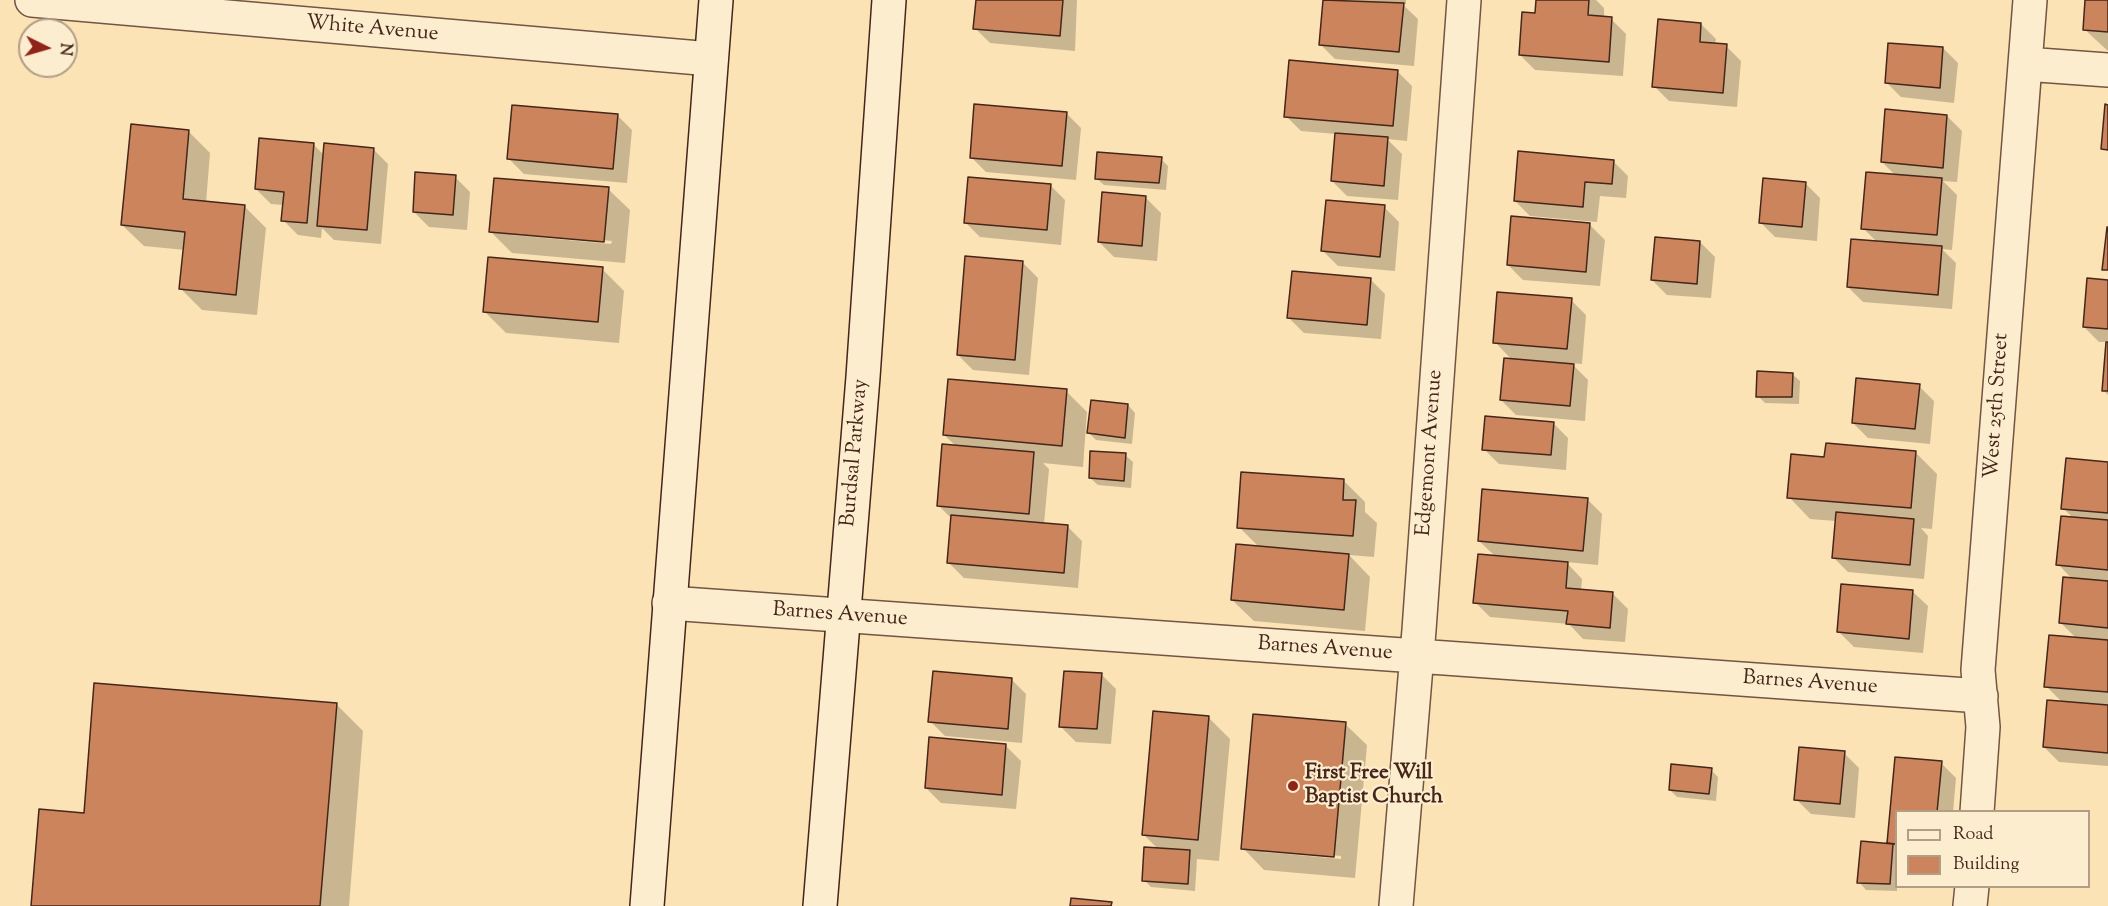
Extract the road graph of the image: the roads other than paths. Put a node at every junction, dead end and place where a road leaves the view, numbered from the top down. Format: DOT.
graph roads {
  1 [pos="32,0"];
  2 [pos="716,0"];
  3 [pos="889,0"];
  4 [pos="1464,0"];
  5 [pos="2030,0"];
  6 [pos="711,59"];
  7 [pos="2025,64"];
  8 [pos="2108,70"];
  9 [pos="669,603"];
  10 [pos="843,616"];
  11 [pos="1416,656"];
  12 [pos="1981,696"];
  13 [pos="1977,810"];
  14 [pos="1972,888"];
  15 [pos="647,906"];
  16 [pos="819,906"];
  17 [pos="1396,906"];
  18 [pos="1970,906"];
  1 -- 6 [label="street, White Avenue"];
  2 -- 6 [label="street"];
  3 -- 10 [label="street, Burdsal Parkway"];
  4 -- 11 [label="street, Edgemont Avenue"];
  5 -- 7 [label="street, West 25th Street"];
  6 -- 9 [label="street"];
  7 -- 8 [label="street"];
  7 -- 12 [label="street, West 25th Street"];
  9 -- 10 [label="street, Barnes Avenue"];
  9 -- 15 [label="street"];
  10 -- 11 [label="street, Barnes Avenue"];
  10 -- 16 [label="street, Burdsal Parkway"];
  11 -- 12 [label="street, Barnes Avenue"];
  11 -- 17 [label="street, Edgemont Avenue"];
  12 -- 13 [label="street, West 25th Street"];
  14 -- 18 [label="street"];
}
